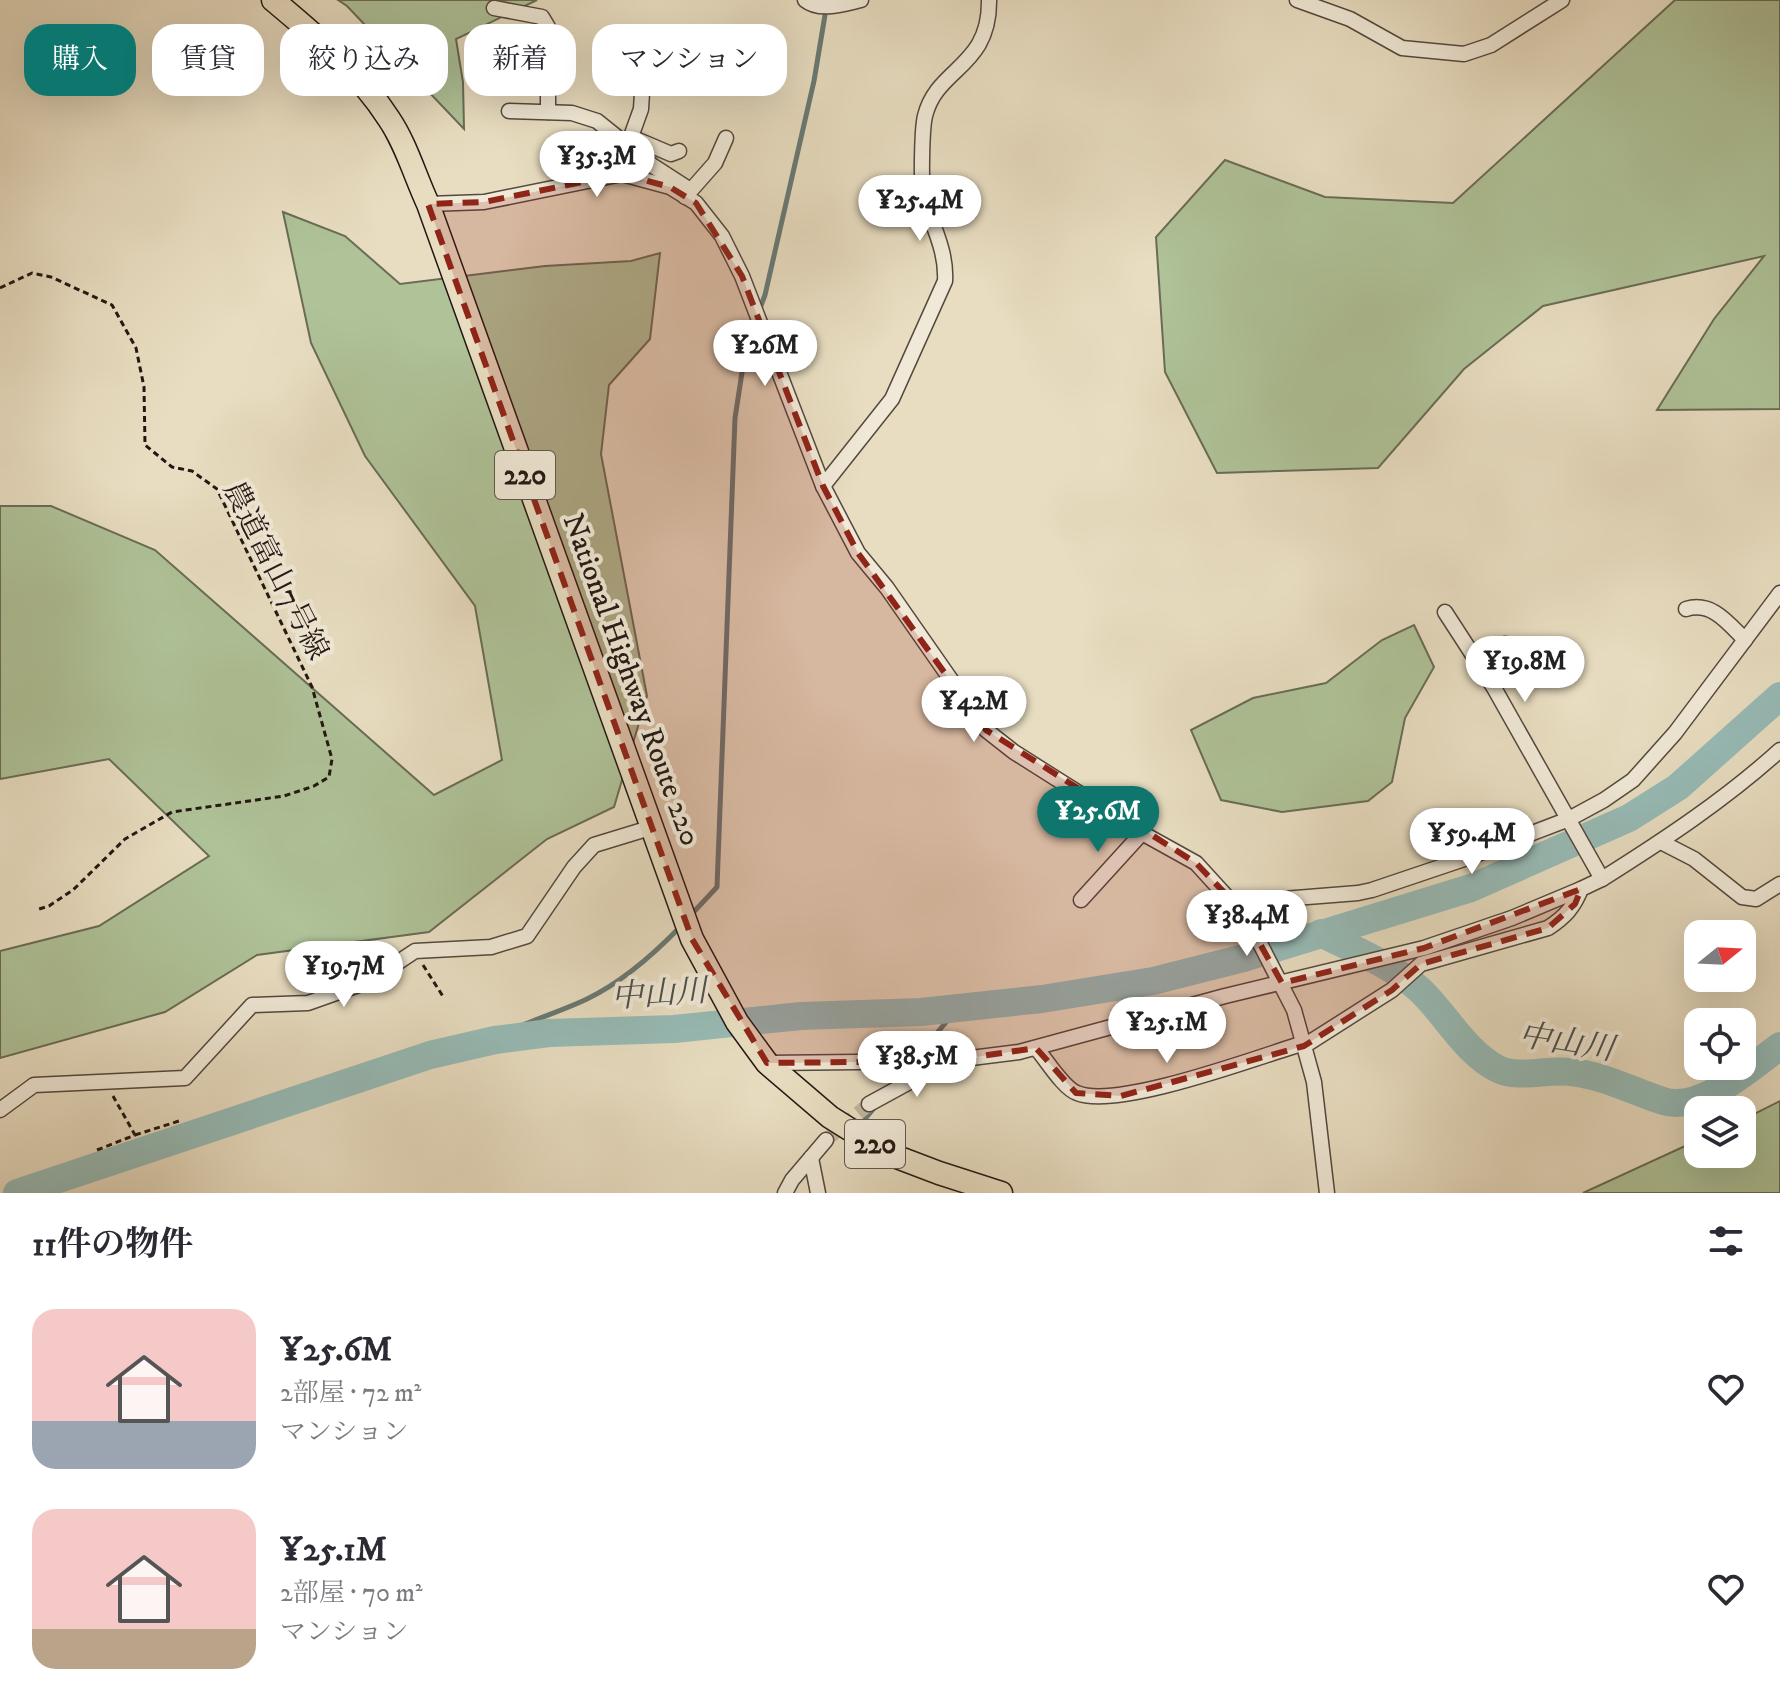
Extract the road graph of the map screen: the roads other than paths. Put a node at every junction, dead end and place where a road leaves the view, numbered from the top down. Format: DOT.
graph roads {
  1 [pos="273,0"];
  2 [pos="805,0"];
  3 [pos="861,0"];
  4 [pos="989,0"];
  5 [pos="1297,0"];
  6 [pos="1562,0"];
  7 [pos="494,8"];
  8 [pos="642,96"];
  9 [pos="509,111"];
  10 [pos="548,112"];
  11 [pos="726,138"];
  12 [pos="629,141"];
  13 [pos="679,151"];
  14 [pos="688,194"];
  15 [pos="428,204"];
  16 [pos="823,486"];
  17 [pos="1780,593"];
  18 [pos="1686,609"];
  19 [pos="1445,612"];
  20 [pos="1745,640"];
  21 [pos="1505,644"];
  22 [pos="1493,686"];
  23 [pos="1780,750"];
  24 [pos="1569,819"];
  25 [pos="653,827"];
  26 [pos="1142,833"];
  27 [pos="1661,842"];
  28 [pos="1601,875"];
  29 [pos="1780,884"];
  30 [pos="1581,889"];
  31 [pos="1081,900"];
  32 [pos="1234,903"];
  33 [pos="1280,980"];
  34 [pos="1304,1044"];
  35 [pos="1036,1048"];
  36 [pos="947,1061"];
  37 [pos="767,1063"];
  38 [pos="869,1104"];
  39 [pos="0,1110"];
  40 [pos="826,1140"];
  41 [pos="811,1158"];
  42 [pos="785,1193"];
  43 [pos="818,1193"];
  44 [pos="1001,1193"];
  45 [pos="1327,1193"];
  1 -- 15 [label="highway, National Highway Route 220 / 220"];
  2 -- 3 [label="street"];
  4 -- 16 [label="street"];
  5 -- 6 [label="street"];
  7 -- 10 [label="street"];
  8 -- 12 [label="street"];
  9 -- 10 [label="street"];
  10 -- 12 [label="street"];
  11 -- 14 [label="street"];
  12 -- 13 [label="street"];
  12 -- 14 [label="street"];
  14 -- 15 [label="street"];
  14 -- 16 [label="street"];
  15 -- 25 [label="highway, National Highway Route 220 / 220"];
  16 -- 26 [label="street"];
  17 -- 20 [label="street"];
  18 -- 20 [label="street"];
  19 -- 22 [label="street"];
  20 -- 24 [label="street"];
  21 -- 22 [label="street"];
  22 -- 24 [label="street"];
  23 -- 27 [label="street"];
  24 -- 28 [label="street"];
  24 -- 32 [label="street"];
  25 -- 37 [label="highway, National Highway Route 220 / 220"];
  25 -- 39 [label="street"];
  26 -- 31 [label="street"];
  26 -- 32 [label="street"];
  27 -- 28 [label="street"];
  27 -- 29 [label="street"];
  28 -- 30 [label="street"];
  30 -- 33 [label="street"];
  30 -- 34 [label="street"];
  32 -- 33 [label="street"];
  33 -- 34 [label="street"];
  33 -- 35 [label="street"];
  34 -- 35 [label="street"];
  34 -- 45 [label="street"];
  35 -- 36 [label="street"];
  36 -- 37 [label="street"];
  36 -- 38 [label="street"];
  37 -- 44 [label="highway, National Highway Route 220 / 220"];
  40 -- 41 [label="street"];
  41 -- 42 [label="street"];
  41 -- 43 [label="street"];
}
